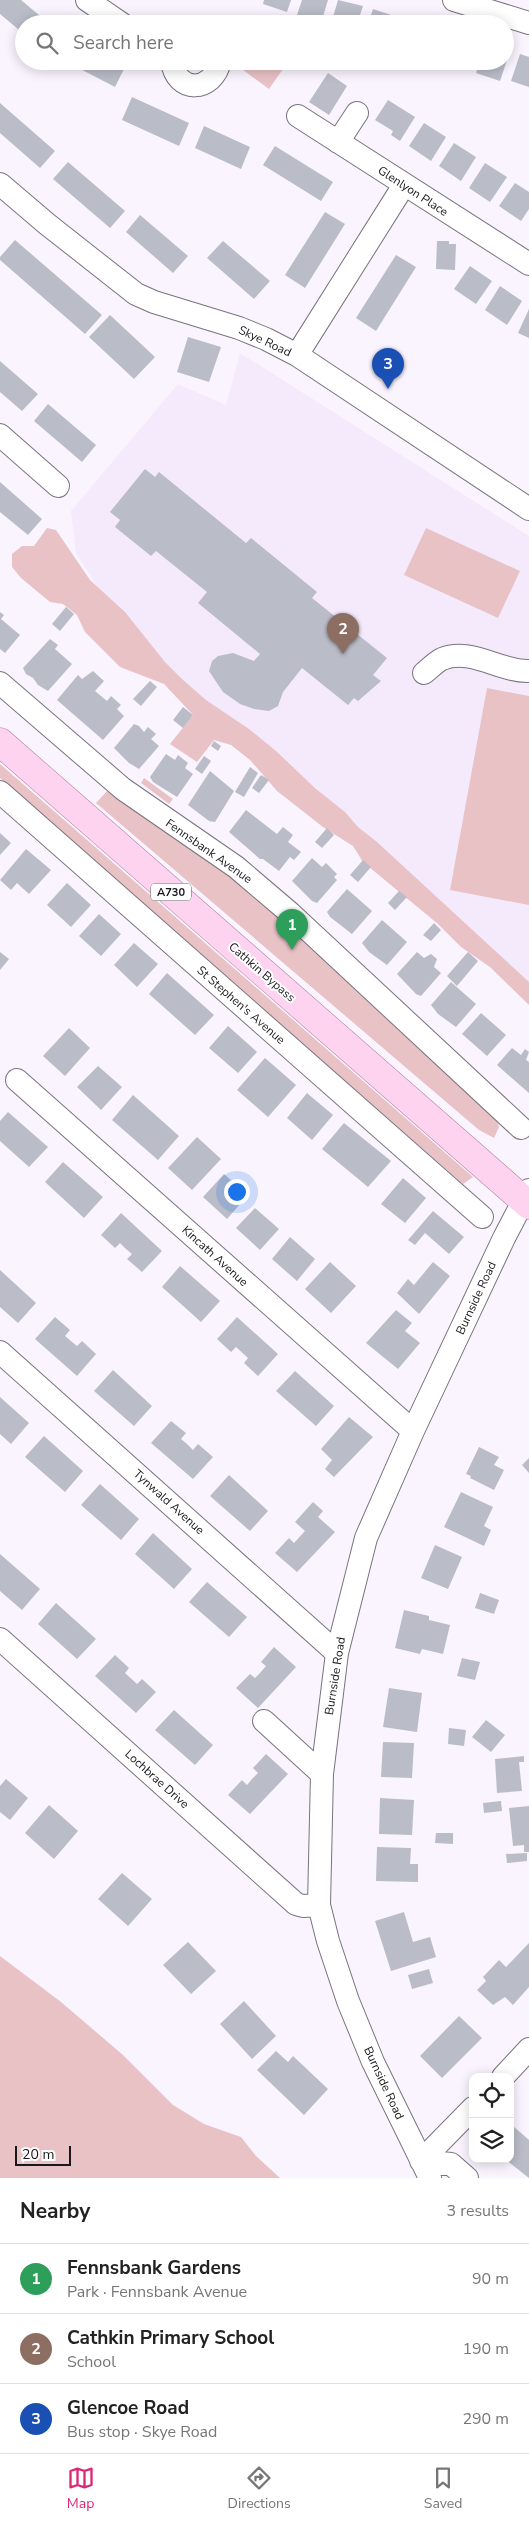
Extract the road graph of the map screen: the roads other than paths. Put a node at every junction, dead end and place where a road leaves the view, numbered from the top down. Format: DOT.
graph roads {
  1 [pos="87,0"];
  2 [pos="454,0"];
  3 [pos="109,15"];
  4 [pos="503,15"];
  5 [pos="514,18"];
  6 [pos="529,23"];
  7 [pos="174,70"];
  8 [pos="218,70"];
  9 [pos="357,114"];
  10 [pos="298,116"];
  11 [pos="338,142"];
  12 [pos="0,184"];
  13 [pos="404,185"];
  14 [pos="529,264"];
  15 [pos="297,356"];
  16 [pos="0,435"];
  17 [pos="58,486"];
  18 [pos="529,509"];
  19 [pos="529,671"];
  20 [pos="424,673"];
  21 [pos="0,683"];
  22 [pos="0,742"];
  23 [pos="0,792"];
  24 [pos="17,1080"];
  25 [pos="521,1128"];
  26 [pos="527,1199"];
  27 [pos="482,1217"];
  28 [pos="0,1352"];
  29 [pos="413,1431"];
  30 [pos="0,1639"];
  31 [pos="337,1653"];
  32 [pos="264,1721"];
  33 [pos="322,1774"];
  34 [pos="319,1905"];
  35 [pos="529,2049"];
  36 [pos="507,2073"];
  37 [pos="469,2113"];
  38 [pos="426,2169"];
  39 [pos="467,2178"];
  1 -- 3 [label="street"];
  2 -- 4 [label="street"];
  5 -- 6 [label="street"];
  7 -- 8 [label="street"];
  9 -- 11 [label="street"];
  10 -- 11 [label="street, Glenlyon Place"];
  11 -- 13 [label="street, Glenlyon Place"];
  12 -- 15 [label="street, Skye Road"];
  13 -- 14 [label="street, Glenlyon Place"];
  13 -- 15 [label="street"];
  15 -- 18 [label="street, Skye Road"];
  16 -- 17 [label="street"];
  19 -- 20 [label="street"];
  21 -- 25 [label="street, Fennsbank Avenue"];
  22 -- 26 [label="main road, Cathkin Bypass / A730"];
  23 -- 27 [label="street, St Stephen's Avenue"];
  24 -- 29 [label="street, Kincath Avenue"];
  26 -- 29 [label="street, Burnside Road"];
  28 -- 31 [label="street, Tynwald Avenue"];
  29 -- 31 [label="street, Burnside Road"];
  30 -- 34 [label="street, Lochbrae Drive"];
  31 -- 33 [label="street, Burnside Road"];
  32 -- 33 [label="street"];
  33 -- 34 [label="street, Burnside Road"];
  34 -- 38 [label="street, Burnside Road"];
  35 -- 36 [label="street"];
  37 -- 38 [label="street"];
  38 -- 39 [label="street"];
}
